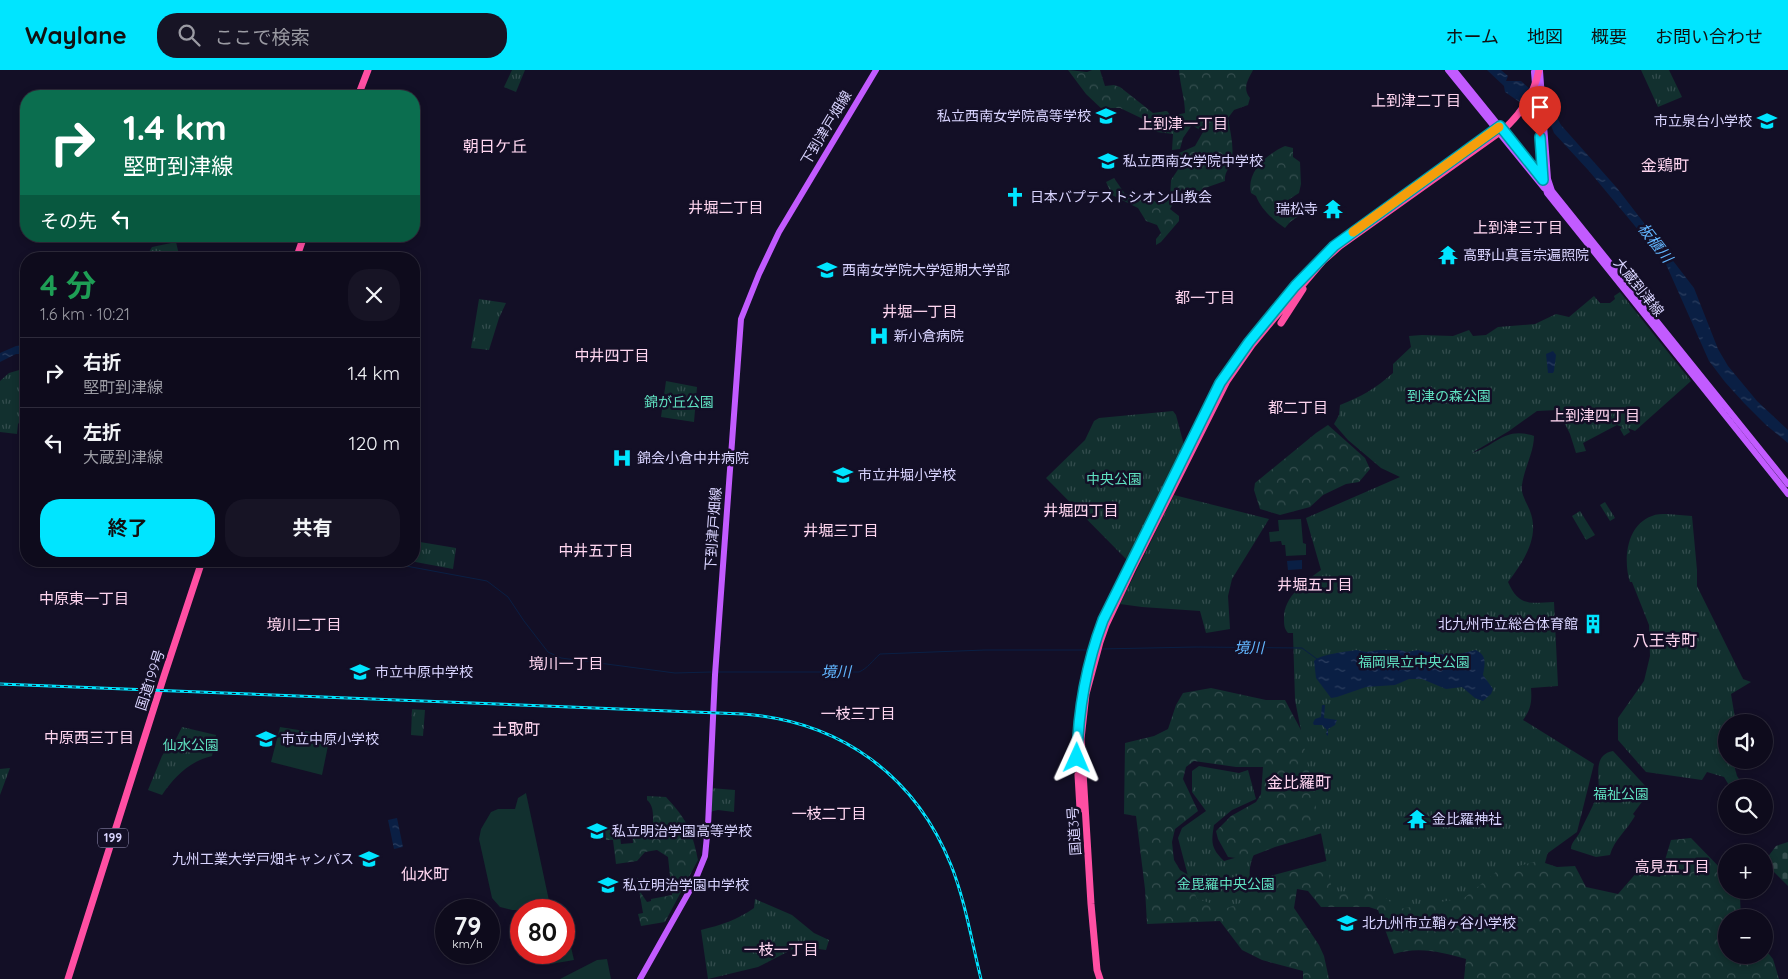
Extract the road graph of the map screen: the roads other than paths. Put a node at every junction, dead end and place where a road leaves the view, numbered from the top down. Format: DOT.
graph roads {
  1 [pos="363,70"];
  2 [pos="368,70"];
  3 [pos="876,70"];
  4 [pos="1448,70"];
  5 [pos="1454,70"];
  6 [pos="1537,70"];
  7 [pos="1532,88"];
  8 [pos="355,90"];
  9 [pos="360,90"];
  10 [pos="1540,99"];
  11 [pos="1500,130"];
  12 [pos="1543,180"];
  13 [pos="1550,192"];
  14 [pos="1307,280"];
  15 [pos="1282,323"];
  16 [pos="1788,484"];
  17 [pos="1788,494"];
  18 [pos="200,567"];
  19 [pos="68,979"];
  20 [pos="640,979"];
  21 [pos="1095,979"];
  22 [pos="1100,979"];
  1 -- 8 [label="highway"];
  2 -- 9 [label="highway"];
  3 -- 20 [label="main road, 下到津戸畑線"];
  4 -- 11 [label="main road"];
  5 -- 11 [label="main road"];
  6 -- 7 [label="highway, 国道3号"];
  6 -- 10 [label="main road, 大蔵到津線"];
  7 -- 10 [label="main road, 大蔵到津線"];
  7 -- 11 [label="highway, 国道3号"];
  10 -- 12 [label="main road, 大蔵到津線"];
  10 -- 13 [label="main road, 大蔵到津線"];
  11 -- 12 [label="main road"];
  11 -- 13 [label="main road"];
  11 -- 14 [label="highway, 国道3号"];
  11 -- 21 [label="highway, 国道3号"];
  12 -- 13 [label="main road"];
  13 -- 16 [label="main road, 大蔵到津線"];
  13 -- 17 [label="main road, 大蔵到津線"];
  14 -- 15 [label="highway"];
  14 -- 22 [label="highway, 国道3号"];
  18 -- 19 [label="highway, 国道199号 / 199"];
}
